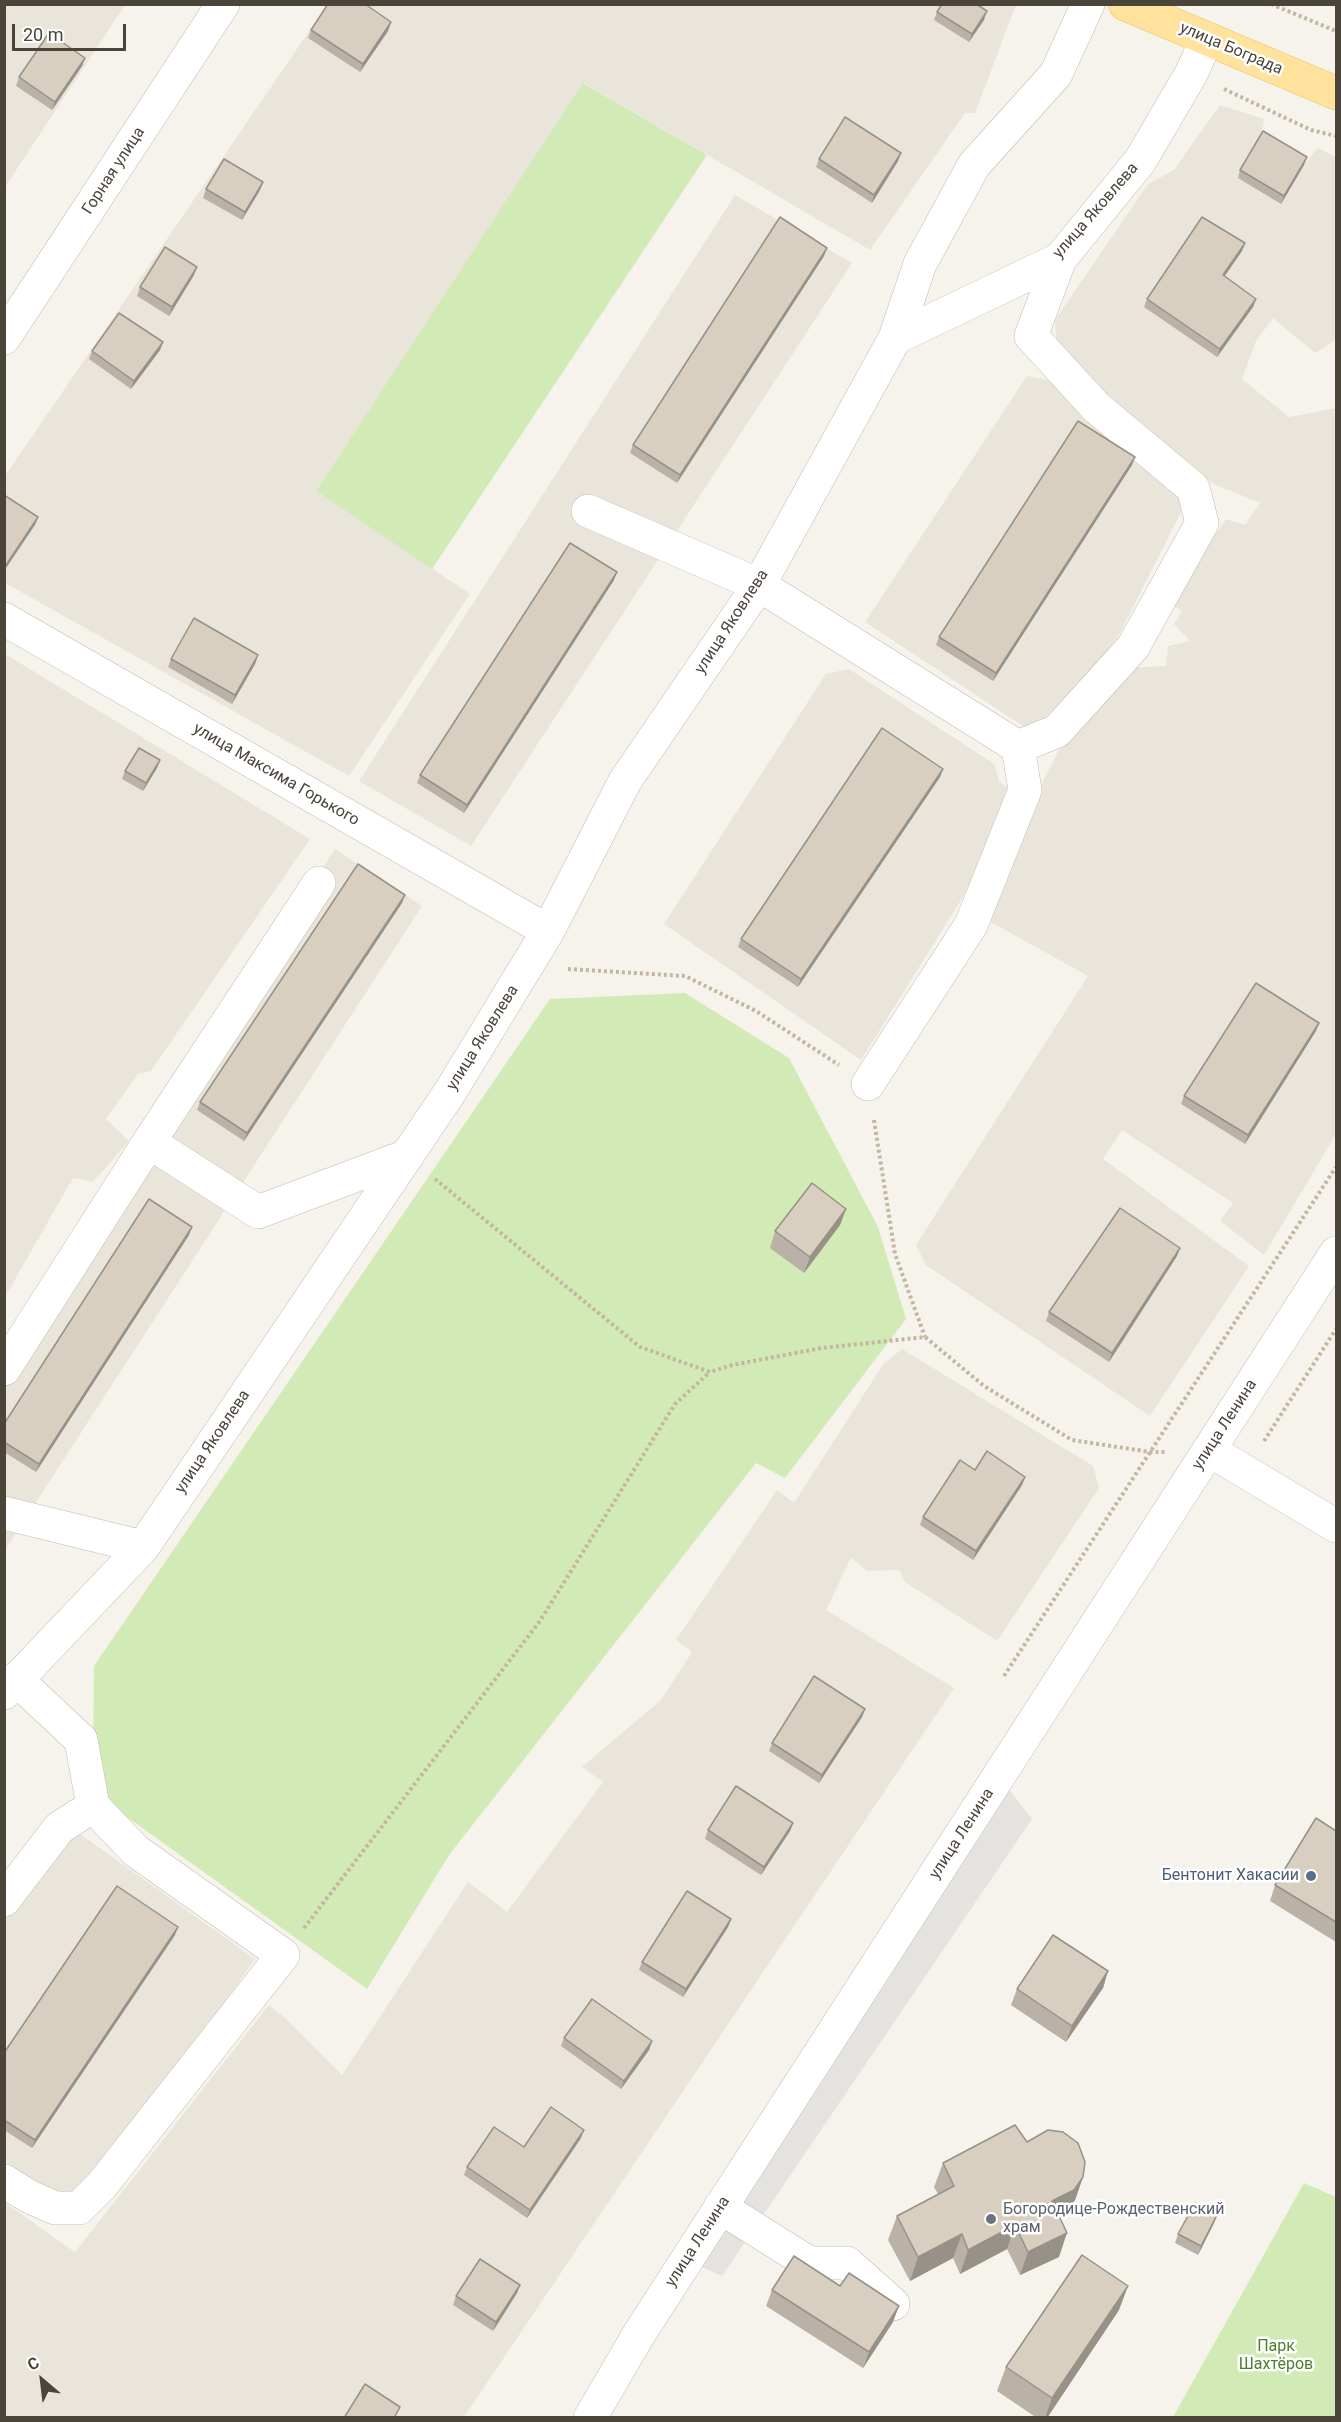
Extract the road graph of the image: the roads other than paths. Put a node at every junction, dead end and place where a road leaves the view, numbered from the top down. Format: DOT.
graph roads {
  1 [pos="223,4"];
  2 [pos="1088,4"];
  3 [pos="1125,4"];
  4 [pos="1207,39"];
  5 [pos="1336,93"];
  6 [pos="1060,259"];
  7 [pos="4,338"];
  8 [pos="895,338"];
  9 [pos="588,511"];
  10 [pos="759,585"];
  11 [pos="4,619"];
  12 [pos="1018,747"];
  13 [pos="319,883"];
  14 [pos="548,931"];
  15 [pos="868,1084"];
  16 [pos="149,1142"];
  17 [pos="407,1156"];
  18 [pos="1336,1253"];
  19 [pos="4,1369"];
  20 [pos="1209,1450"];
  21 [pos="4,1513"];
  22 [pos="1336,1526"];
  23 [pos="142,1547"];
  24 [pos="10,1686"];
  25 [pos="93,1806"];
  26 [pos="4,1900"];
  27 [pos="4,2181"];
  28 [pos="720,2207"];
  29 [pos="893,2304"];
  30 [pos="591,2418"];
  1 -- 7 [label="street, Горная улица"];
  2 -- 8 [label="street, улица Яковлева"];
  3 -- 4 [label="main road, улица Бограда"];
  4 -- 5 [label="main road, улица Бограда"];
  4 -- 6 [label="street, улица Яковлева"];
  6 -- 8 [label="street, улица Яковлева"];
  6 -- 12 [label="street"];
  8 -- 10 [label="street, улица Яковлева"];
  9 -- 10 [label="street"];
  10 -- 12 [label="street"];
  10 -- 14 [label="street, улица Яковлева"];
  11 -- 14 [label="street, улица Максима Горького"];
  12 -- 15 [label="street"];
  13 -- 16 [label="street"];
  14 -- 17 [label="street, улица Яковлева"];
  16 -- 17 [label="street"];
  16 -- 19 [label="street"];
  17 -- 23 [label="street, улица Яковлева"];
  18 -- 20 [label="street, улица Ленина"];
  20 -- 22 [label="street"];
  20 -- 28 [label="street, улица Ленина"];
  21 -- 23 [label="street"];
  23 -- 24 [label="street, улица Яковлева"];
  24 -- 25 [label="street"];
  25 -- 26 [label="street"];
  25 -- 27 [label="street"];
  28 -- 29 [label="street"];
  28 -- 30 [label="street, улица Ленина"];
}
